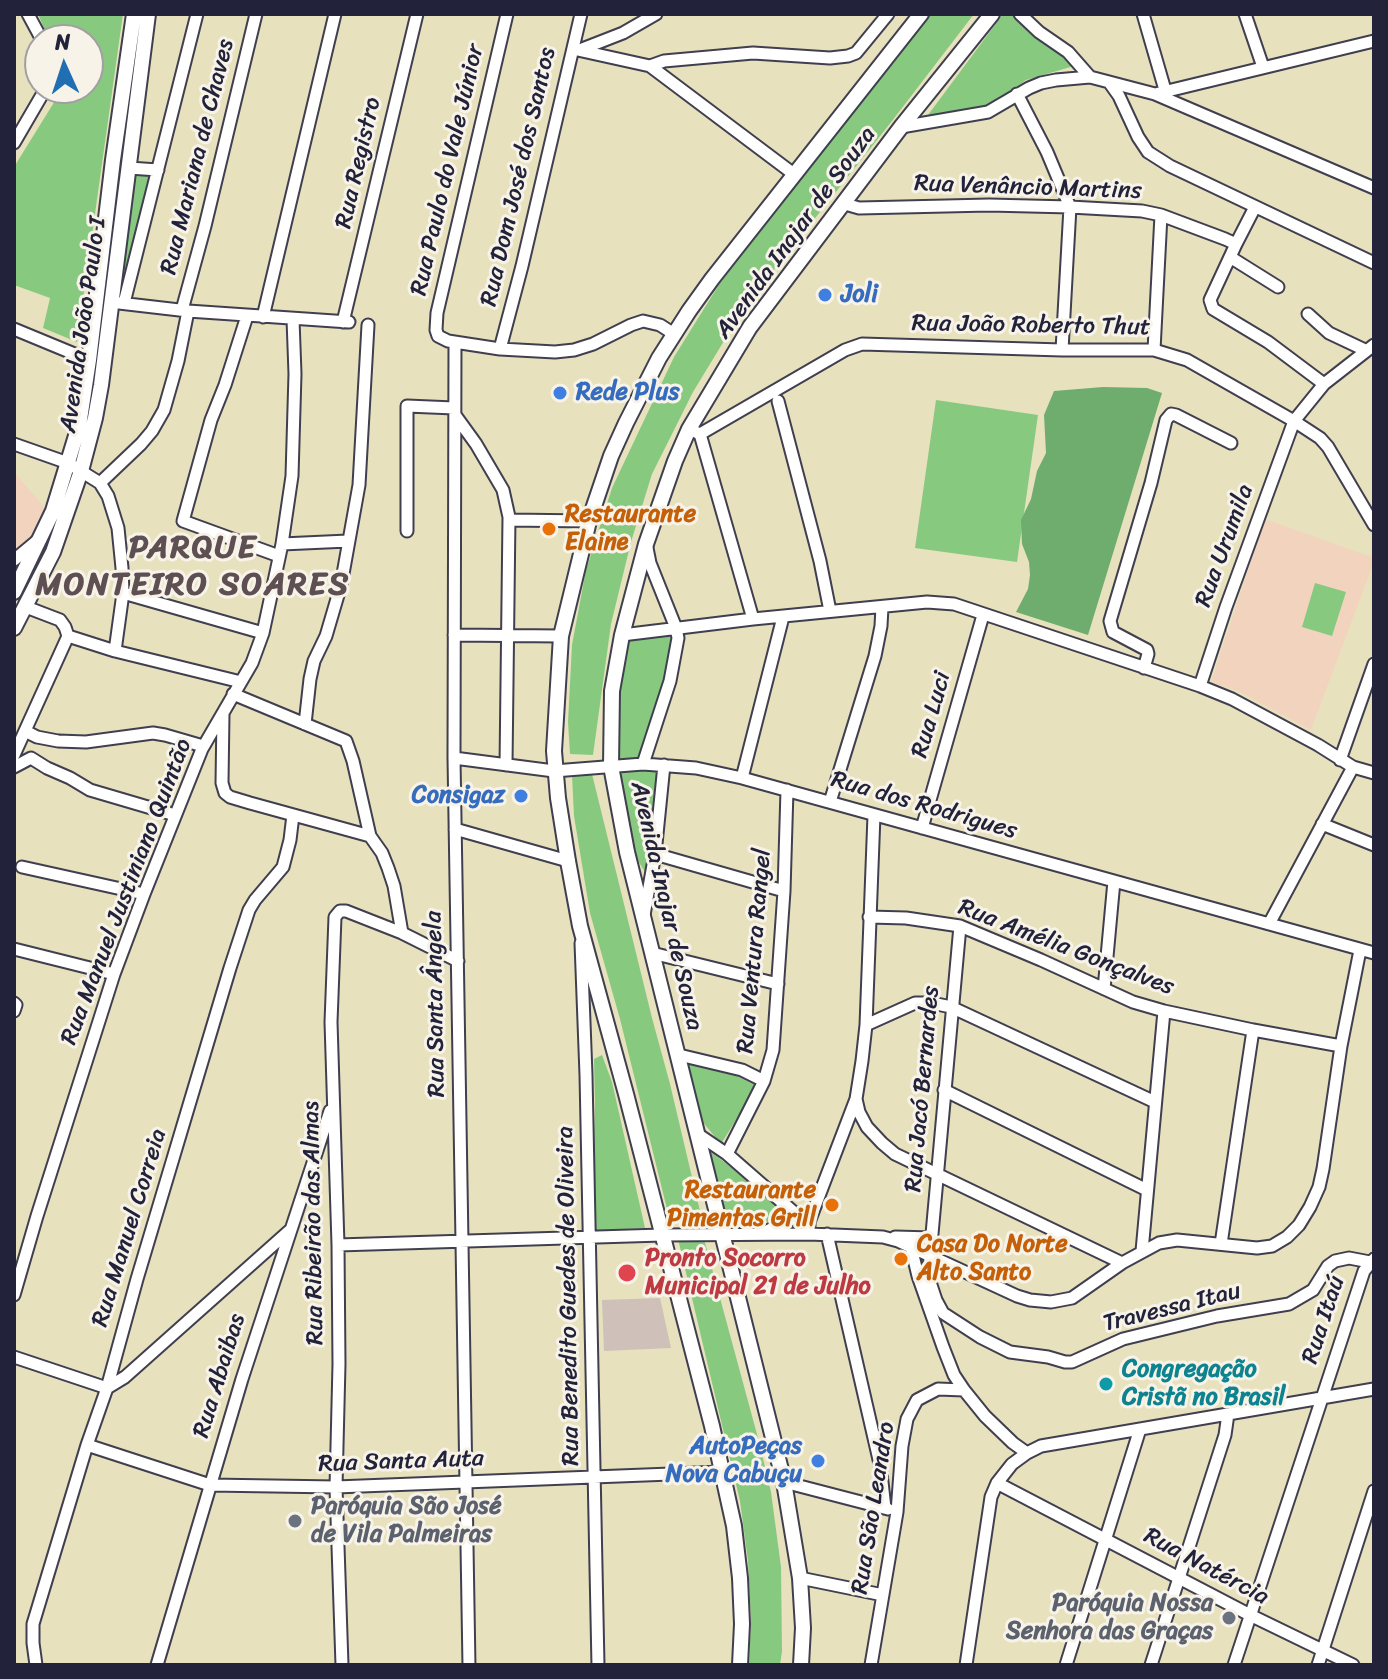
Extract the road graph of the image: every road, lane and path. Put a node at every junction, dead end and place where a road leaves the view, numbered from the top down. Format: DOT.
graph roads {
  1 [pos="134,14"];
  2 [pos="148,14"];
  3 [pos="197,14"];
  4 [pos="256,14"];
  5 [pos="335,14"];
  6 [pos="417,14"];
  7 [pos="507,14"];
  8 [pos="581,14"];
  9 [pos="656,14"];
  10 [pos="888,14"];
  11 [pos="921,14"];
  12 [pos="992,14"];
  13 [pos="1020,14"];
  14 [pos="1143,14"];
  15 [pos="1245,14"];
  16 [pos="1374,41"];
  17 [pos="577,49"];
  18 [pos="650,66"];
  19 [pos="1263,67"];
  20 [pos="1090,77"];
  21 [pos="1109,82"];
  22 [pos="1160,92"];
  23 [pos="1017,94"];
  24 [pos="37,104"];
  25 [pos="901,127"];
  26 [pos="14,143"];
  27 [pos="129,168"];
  28 [pos="158,170"];
  29 [pos="795,175"];
  30 [pos="1374,188"];
  31 [pos="845,204"];
  32 [pos="1070,207"];
  33 [pos="1255,207"];
  34 [pos="1161,215"];
  35 [pos="1236,244"];
  36 [pos="102,255"];
  37 [pos="1230,257"];
  38 [pos="1374,263"];
  39 [pos="1278,287"];
  40 [pos="118,303"];
  41 [pos="185,311"];
  42 [pos="1308,314"];
  43 [pos="247,316"];
  44 [pos="263,317"];
  45 [pos="293,319"];
  46 [pos="368,325"];
  47 [pos="14,329"];
  48 [pos="674,334"];
  49 [pos="455,342"];
  50 [pos="1369,348"];
  51 [pos="500,349"];
  52 [pos="1062,350"];
  53 [pos="1154,350"];
  54 [pos="89,360"];
  55 [pos="1324,384"];
  56 [pos="778,401"];
  57 [pos="454,411"];
  58 [pos="1294,421"];
  59 [pos="694,432"];
  60 [pos="1231,443"];
  61 [pos="14,444"];
  62 [pos="68,463"];
  63 [pos="81,471"];
  64 [pos="100,483"];
  65 [pos="509,520"];
  66 [pos="589,521"];
  67 [pos="1374,525"];
  68 [pos="407,531"];
  69 [pos="38,539"];
  70 [pos="348,541"];
  71 [pos="646,544"];
  72 [pos="280,550"];
  73 [pos="14,560"];
  74 [pos="18,575"];
  75 [pos="14,592"];
  76 [pos="123,593"];
  77 [pos="29,600"];
  78 [pos="882,607"];
  79 [pos="830,611"];
  80 [pos="983,615"];
  81 [pos="783,617"];
  82 [pos="753,619"];
  83 [pos="14,628"];
  84 [pos="676,628"];
  85 [pos="263,633"];
  86 [pos="454,635"];
  87 [pos="622,635"];
  88 [pos="68,636"];
  89 [pos="508,636"];
  90 [pos="561,636"];
  91 [pos="115,651"];
  92 [pos="1374,664"];
  93 [pos="1144,668"];
  94 [pos="241,682"];
  95 [pos="1200,686"];
  96 [pos="233,694"];
  97 [pos="223,712"];
  98 [pos="305,724"];
  99 [pos="25,731"];
  100 [pos="203,746"];
  101 [pos="14,755"];
  102 [pos="454,758"];
  103 [pos="1340,760"];
  104 [pos="643,764"];
  105 [pos="506,765"];
  106 [pos="664,765"];
  107 [pos="611,766"];
  108 [pos="14,767"];
  109 [pos="1353,767"];
  110 [pos="554,771"];
  111 [pos="1374,773"];
  112 [pos="742,778"];
  113 [pos="787,790"];
  114 [pos="830,802"];
  115 [pos="175,815"];
  116 [pos="293,815"];
  117 [pos="874,815"];
  118 [pos="1322,824"];
  119 [pos="922,828"];
  120 [pos="455,829"];
  121 [pos="370,836"];
  122 [pos="1374,845"];
  123 [pos="655,854"];
  124 [pos="568,861"];
  125 [pos="22,867"];
  126 [pos="1114,881"];
  127 [pos="784,891"];
  128 [pos="144,894"];
  129 [pos="869,917"];
  130 [pos="643,919"];
  131 [pos="1269,924"];
  132 [pos="580,926"];
  133 [pos="960,926"];
  134 [pos="402,933"];
  135 [pos="14,949"];
  136 [pos="1360,950"];
  137 [pos="652,953"];
  138 [pos="1374,953"];
  139 [pos="458,961"];
  140 [pos="114,974"];
  141 [pos="778,984"];
  142 [pos="1104,989"];
  143 [pos="951,1007"];
  144 [pos="1164,1011"];
  145 [pos="866,1025"];
  146 [pos="1253,1030"];
  147 [pos="1341,1046"];
  148 [pos="679,1055"];
  149 [pos="764,1081"];
  150 [pos="944,1090"];
  151 [pos="856,1099"];
  152 [pos="1155,1102"];
  153 [pos="333,1103"];
  154 [pos="699,1135"];
  155 [pos="727,1154"];
  156 [pos="937,1174"];
  157 [pos="1147,1190"];
  158 [pos="805,1224"];
  159 [pos="289,1231"];
  160 [pos="827,1234"];
  161 [pos="662,1235"];
  162 [pos="722,1235"];
  163 [pos="757,1235"];
  164 [pos="883,1237"];
  165 [pos="588,1238"];
  166 [pos="932,1238"];
  167 [pos="463,1241"];
  168 [pos="1221,1244"];
  169 [pos="338,1245"];
  170 [pos="911,1247"];
  171 [pos="1142,1251"];
  172 [pos="930,1256"];
  173 [pos="1372,1261"];
  174 [pos="1122,1263"];
  175 [pos="14,1295"];
  176 [pos="14,1357"];
  177 [pos="107,1388"];
  178 [pos="1374,1389"];
  179 [pos="964,1390"];
  180 [pos="1322,1398"];
  181 [pos="1228,1414"];
  182 [pos="1140,1429"];
  183 [pos="87,1445"];
  184 [pos="1027,1453"];
  185 [pos="722,1472"];
  186 [pos="594,1477"];
  187 [pos="466,1482"];
  188 [pos="784,1482"];
  189 [pos="997,1483"];
  190 [pos="210,1485"];
  191 [pos="336,1487"];
  192 [pos="1374,1491"];
  193 [pos="891,1510"];
  194 [pos="1106,1539"];
  195 [pos="800,1578"];
  196 [pos="1179,1578"];
  197 [pos="883,1595"];
  198 [pos="1250,1615"];
  199 [pos="1323,1650"];
  200 [pos="36,1665"];
  201 [pos="157,1665"];
  202 [pos="342,1665"];
  203 [pos="469,1665"];
  204 [pos="598,1665"];
  205 [pos="740,1665"];
  206 [pos="801,1665"];
  207 [pos="871,1665"];
  208 [pos="966,1665"];
  209 [pos="1066,1665"];
  210 [pos="1151,1665"];
  211 [pos="1234,1665"];
  212 [pos="1318,1665"];
  213 [pos="1353,1665"];
  1 -- 36 [label="main road, Avenida João Paulo I"];
  2 -- 27 [label="main road, Avenida João Paulo I"];
  3 -- 28 [label="street"];
  4 -- 41 [label="street, Rua Mariana de Chaves"];
  5 -- 44 [label="street"];
  6 -- 45 [label="street, Rua Registro"];
  7 -- 49 [label="street, Rua Paulo do Vale Júnior"];
  8 -- 17 [label="street, Rua Dom José dos Santos"];
  9 -- 17 [label="street"];
  10 -- 18 [label="street"];
  11 -- 29 [label="main road, Avenida Inajar de Souza"];
  12 -- 25 [label="main road, Avenida Inajar de Souza"];
  13 -- 20 [label="street"];
  14 -- 22 [label="street"];
  15 -- 19 [label="street"];
  16 -- 19 [label="street"];
  17 -- 18 [label="street"];
  17 -- 51 [label="street, Rua Dom José dos Santos"];
  18 -- 29 [label="street"];
  19 -- 22 [label="street"];
  20 -- 21 [label="street"];
  20 -- 23 [label="street"];
  21 -- 22 [label="street"];
  21 -- 33 [label="street"];
  22 -- 30 [label="street"];
  23 -- 25 [label="street"];
  23 -- 32 [label="street"];
  24 -- 26 [label="street"];
  25 -- 31 [label="main road, Avenida Inajar de Souza"];
  27 -- 28 [label="street"];
  27 -- 40 [label="main road, Avenida João Paulo I"];
  28 -- 40 [label="street"];
  29 -- 48 [label="main road, Avenida Inajar de Souza"];
  31 -- 32 [label="street, Rua Venâncio Martins"];
  31 -- 59 [label="main road, Avenida Inajar de Souza"];
  32 -- 34 [label="street, Rua Venâncio Martins"];
  32 -- 52 [label="street"];
  33 -- 35 [label="street"];
  33 -- 38 [label="street"];
  34 -- 35 [label="street, Rua Venâncio Martins"];
  34 -- 53 [label="street"];
  35 -- 37 [label="street"];
  36 -- 40 [label="main road"];
  36 -- 54 [label="main road, Avenida João Paulo I"];
  37 -- 39 [label="street"];
  37 -- 55 [label="street"];
  40 -- 41 [label="street"];
  40 -- 63 [label="main road, Avenida João Paulo I"];
  41 -- 43 [label="street"];
  41 -- 64 [label="street, Rua Mariana de Chaves"];
  42 -- 50 [label="street"];
  43 -- 44 [label="street"];
  43 -- 72 [label="street"];
  44 -- 45 [label="street"];
  45 -- 72 [label="street, Rua Manuel Justiniano Quintão"];
  46 -- 70 [label="street"];
  47 -- 54 [label="street"];
  48 -- 51 [label="street"];
  48 -- 66 [label="main road, Avenida Inajar de Souza"];
  49 -- 51 [label="street"];
  49 -- 57 [label="street, Rua Santa Ângela"];
  50 -- 55 [label="street, Rua Urumila"];
  52 -- 53 [label="street, Rua João Roberto Thut"];
  52 -- 59 [label="street, Rua João Roberto Thut"];
  53 -- 58 [label="street, Rua João Roberto Thut"];
  54 -- 62 [label="main road, Avenida João Paulo I"];
  55 -- 58 [label="street, Rua Urumila"];
  56 -- 79 [label="street"];
  57 -- 65 [label="street"];
  57 -- 68 [label="street"];
  57 -- 86 [label="street, Rua Santa Ângela"];
  58 -- 67 [label="street, Rua João Roberto Thut"];
  58 -- 95 [label="street, Rua Urumila"];
  59 -- 71 [label="main road, Avenida Inajar de Souza"];
  59 -- 82 [label="street"];
  60 -- 93 [label="street"];
  61 -- 62 [label="street"];
  62 -- 63 [label="street"];
  62 -- 69 [label="main road, Avenida João Paulo I"];
  63 -- 64 [label="street"];
  63 -- 77 [label="main road, Avenida João Paulo I"];
  64 -- 76 [label="street"];
  65 -- 66 [label="street"];
  65 -- 89 [label="street"];
  66 -- 90 [label="main road, Avenida Inajar de Souza"];
  69 -- 73 [label="street"];
  69 -- 74 [label="main road, Avenida João Paulo I"];
  70 -- 72 [label="street"];
  70 -- 98 [label="street"];
  71 -- 84 [label="street"];
  71 -- 87 [label="main road, Avenida Inajar de Souza"];
  72 -- 85 [label="street, Rua Manuel Justiniano Quintão"];
  74 -- 75 [label="main road, Avenida João Paulo I"];
  74 -- 77 [label="street"];
  76 -- 85 [label="street"];
  76 -- 91 [label="street"];
  77 -- 83 [label="main road, Avenida João Paulo I"];
  77 -- 88 [label="street"];
  78 -- 79 [label="street"];
  78 -- 80 [label="street"];
  78 -- 114 [label="street"];
  79 -- 81 [label="street"];
  80 -- 93 [label="street"];
  80 -- 119 [label="street, Rua Luci"];
  81 -- 82 [label="street"];
  81 -- 112 [label="street"];
  82 -- 84 [label="street"];
  84 -- 87 [label="street"];
  84 -- 104 [label="street"];
  85 -- 94 [label="street, Rua Manuel Justiniano Quintão"];
  86 -- 89 [label="street"];
  86 -- 102 [label="street, Rua Santa Ângela"];
  87 -- 107 [label="main road, Avenida Inajar de Souza"];
  88 -- 91 [label="street"];
  88 -- 99 [label="street"];
  89 -- 90 [label="street"];
  89 -- 105 [label="street"];
  90 -- 110 [label="main road, Avenida Inajar de Souza"];
  91 -- 94 [label="street"];
  92 -- 103 [label="street"];
  93 -- 95 [label="street"];
  94 -- 96 [label="street, Rua Manuel Justiniano Quintão"];
  95 -- 103 [label="street"];
  96 -- 97 [label="street, Rua Manuel Justiniano Quintão"];
  96 -- 98 [label="street"];
  97 -- 100 [label="street, Rua Manuel Justiniano Quintão"];
  97 -- 116 [label="street"];
  98 -- 121 [label="street"];
  99 -- 100 [label="street"];
  99 -- 101 [label="street"];
  100 -- 115 [label="street, Rua Manuel Justiniano Quintão"];
  102 -- 105 [label="street, Rua dos Rodrigues"];
  102 -- 120 [label="street, Rua Santa Ângela"];
  103 -- 109 [label="street"];
  104 -- 106 [label="street, Rua dos Rodrigues"];
  104 -- 107 [label="street, Rua dos Rodrigues"];
  105 -- 110 [label="street, Rua dos Rodrigues"];
  106 -- 112 [label="street, Rua dos Rodrigues"];
  106 -- 123 [label="street"];
  107 -- 110 [label="street, Rua dos Rodrigues"];
  107 -- 130 [label="main road, Avenida Inajar de Souza"];
  108 -- 115 [label="street"];
  109 -- 111 [label="street"];
  109 -- 118 [label="street"];
  110 -- 124 [label="main road, Avenida Inajar de Souza"];
  112 -- 113 [label="street, Rua dos Rodrigues"];
  113 -- 114 [label="street, Rua dos Rodrigues"];
  113 -- 127 [label="street, Rua Ventura Rangel"];
  114 -- 117 [label="street, Rua dos Rodrigues"];
  115 -- 128 [label="street, Rua Manuel Justiniano Quintão"];
  116 -- 121 [label="street"];
  116 -- 177 [label="street, Rua Manuel Correia"];
  117 -- 119 [label="street, Rua dos Rodrigues"];
  117 -- 129 [label="street"];
  118 -- 122 [label="street"];
  118 -- 131 [label="street"];
  119 -- 126 [label="street, Rua dos Rodrigues"];
  120 -- 124 [label="street"];
  120 -- 139 [label="street, Rua Santa Ângela"];
  121 -- 134 [label="street"];
  123 -- 127 [label="street"];
  123 -- 130 [label="street"];
  124 -- 132 [label="main road, Avenida Inajar de Souza"];
  125 -- 128 [label="street"];
  126 -- 131 [label="street, Rua dos Rodrigues"];
  126 -- 142 [label="street"];
  127 -- 141 [label="street, Rua Ventura Rangel"];
  128 -- 140 [label="street, Rua Manuel Justiniano Quintão"];
  129 -- 133 [label="street, Rua Amélia Gonçalves"];
  129 -- 145 [label="street"];
  130 -- 137 [label="main road, Avenida Inajar de Souza"];
  131 -- 136 [label="street, Rua dos Rodrigues"];
  132 -- 161 [label="main road, Avenida Inajar de Souza"];
  132 -- 165 [label="street, Rua Benedito Guedes de Oliveira"];
  133 -- 142 [label="street, Rua Amélia Gonçalves"];
  133 -- 143 [label="street, Rua Jacó Bernardes"];
  134 -- 139 [label="street, Rua Ribeirão das Almas"];
  134 -- 153 [label="street, Rua Ribeirão das Almas"];
  135 -- 140 [label="street"];
  136 -- 138 [label="street, Rua dos Rodrigues"];
  136 -- 147 [label="street"];
  137 -- 141 [label="street"];
  137 -- 148 [label="main road, Avenida Inajar de Souza"];
  139 -- 167 [label="street, Rua Santa Ângela"];
  140 -- 175 [label="street, Rua Manuel Justiniano Quintão"];
  141 -- 149 [label="street, Rua Ventura Rangel"];
  142 -- 144 [label="street, Rua Amélia Gonçalves"];
  143 -- 145 [label="street"];
  143 -- 150 [label="street, Rua Jacó Bernardes"];
  143 -- 152 [label="street"];
  144 -- 146 [label="street, Rua Amélia Gonçalves"];
  144 -- 152 [label="street"];
  145 -- 151 [label="street"];
  146 -- 147 [label="street, Rua Amélia Gonçalves"];
  146 -- 168 [label="street"];
  147 -- 168 [label="street"];
  148 -- 149 [label="street"];
  148 -- 154 [label="main road, Avenida Inajar de Souza"];
  149 -- 155 [label="street, Rua Ventura Rangel"];
  150 -- 156 [label="street, Rua Jacó Bernardes"];
  150 -- 157 [label="street"];
  151 -- 156 [label="street"];
  151 -- 158 [label="street"];
  152 -- 157 [label="street"];
  153 -- 159 [label="street, Rua Abaibas"];
  153 -- 169 [label="street, Rua Ribeirão das Almas"];
  154 -- 155 [label="street"];
  154 -- 162 [label="main road, Avenida Inajar de Souza"];
  155 -- 158 [label="street"];
  156 -- 166 [label="street, Rua Jacó Bernardes"];
  156 -- 174 [label="street"];
  157 -- 171 [label="street"];
  158 -- 160 [label="street"];
  158 -- 163 [label="street"];
  158 -- 163 [label="street"];
  159 -- 177 [label="street"];
  159 -- 190 [label="street, Rua Abaibas"];
  160 -- 164 [label="street"];
  160 -- 193 [label="street"];
  161 -- 162 [label="street"];
  161 -- 165 [label="street"];
  161 -- 185 [label="main road, Avenida Inajar de Souza"];
  162 -- 163 [label="street"];
  162 -- 188 [label="main road, Avenida Inajar de Souza"];
  164 -- 166 [label="street"];
  164 -- 170 [label="street"];
  165 -- 167 [label="street"];
  165 -- 186 [label="street, Rua Benedito Guedes de Oliveira"];
  166 -- 172 [label="street, Rua Jacó Bernardes"];
  167 -- 169 [label="street"];
  167 -- 187 [label="street, Rua Santa Ângela"];
  168 -- 171 [label="street"];
  169 -- 191 [label="street, Rua Ribeirão das Almas"];
  170 -- 172 [label="street"];
  170 -- 179 [label="street"];
  171 -- 174 [label="street"];
  172 -- 173 [label="street, Travessa Itau"];
  172 -- 174 [label="street"];
  173 -- 180 [label="street, Rua Itaú"];
  176 -- 177 [label="street"];
  177 -- 183 [label="street, Rua Manuel Correia"];
  178 -- 180 [label="street"];
  179 -- 184 [label="street"];
  179 -- 193 [label="street, Rua São Leandro"];
  180 -- 181 [label="street"];
  180 -- 198 [label="street, Rua Itaú"];
  181 -- 182 [label="street"];
  181 -- 196 [label="street"];
  182 -- 184 [label="street"];
  182 -- 194 [label="street"];
  183 -- 190 [label="street, Rua Santa Auta"];
  183 -- 200 [label="street, Rua Manuel Correia"];
  184 -- 189 [label="street"];
  185 -- 186 [label="street, Rua Santa Auta"];
  185 -- 205 [label="main road, Avenida Inajar de Souza"];
  186 -- 187 [label="street, Rua Santa Auta"];
  186 -- 204 [label="street, Rua Benedito Guedes de Oliveira"];
  187 -- 191 [label="street, Rua Santa Auta"];
  187 -- 203 [label="street, Rua Santa Ângela"];
  188 -- 193 [label="street"];
  188 -- 195 [label="main road, Avenida Inajar de Souza"];
  189 -- 194 [label="street, Rua Natércia"];
  189 -- 208 [label="street"];
  190 -- 191 [label="street, Rua Santa Auta"];
  190 -- 201 [label="street, Rua Abaibas"];
  191 -- 202 [label="street, Rua Ribeirão das Almas"];
  192 -- 199 [label="street"];
  193 -- 197 [label="street, Rua São Leandro"];
  194 -- 196 [label="street, Rua Natércia"];
  194 -- 209 [label="street"];
  195 -- 197 [label="street"];
  195 -- 206 [label="main road, Avenida Inajar de Souza"];
  196 -- 198 [label="street, Rua Natércia"];
  196 -- 210 [label="street"];
  197 -- 207 [label="street, Rua São Leandro"];
  198 -- 199 [label="street, Rua Natércia"];
  198 -- 211 [label="street, Rua Itaú"];
  199 -- 212 [label="street"];
  199 -- 213 [label="street, Rua Natércia"];
}
